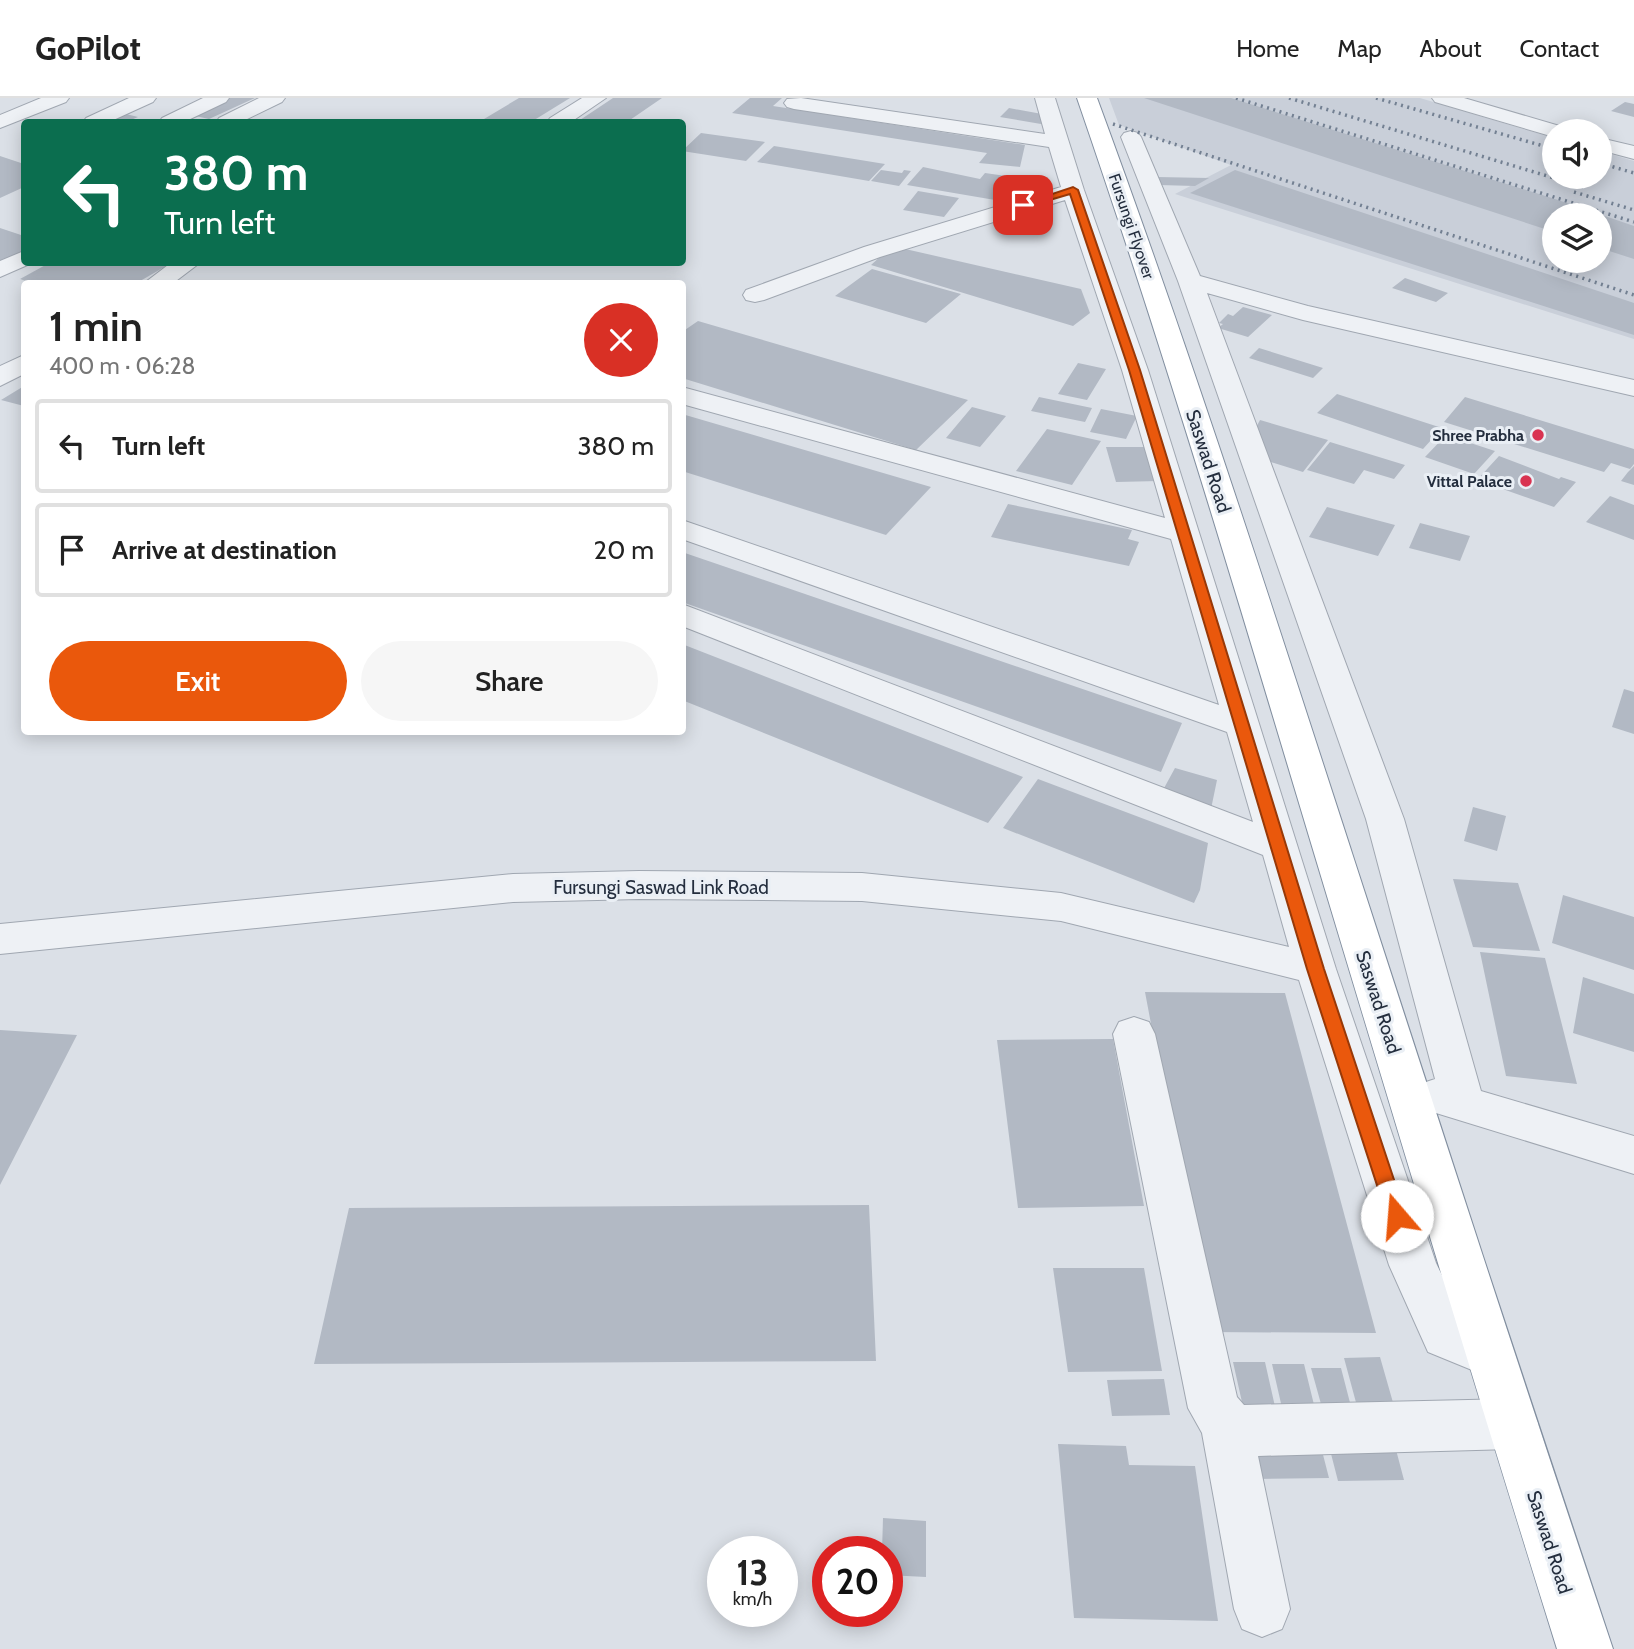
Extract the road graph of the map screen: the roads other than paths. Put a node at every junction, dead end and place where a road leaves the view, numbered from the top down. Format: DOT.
graph roads {
  1 [pos="59,98"];
  2 [pos="146,98"];
  3 [pos="219,98"];
  4 [pos="275,98"];
  5 [pos="596,98"];
  6 [pos="1045,98"];
  7 [pos="1087,98"];
  8 [pos="1442,98"];
  9 [pos="794,103"];
  10 [pos="100,119"];
  11 [pos="175,119"];
  12 [pos="232,119"];
  13 [pos="563,119"];
  14 [pos="0,122"];
  15 [pos="1542,127"];
  16 [pos="1130,137"];
  17 [pos="1058,142"];
  18 [pos="1612,147"];
  19 [pos="1634,153"];
  20 [pos="1073,190"];
  21 [pos="21,261"];
  22 [pos="183,266"];
  23 [pos="161,280"];
  24 [pos="4,281"];
  25 [pos="1190,281"];
  26 [pos="755,295"];
  27 [pos="1175,354"];
  28 [pos="21,365"];
  29 [pos="0,378"];
  30 [pos="1634,388"];
  31 [pos="686,396"];
  32 [pos="686,530"];
  33 [pos="1184,533"];
  34 [pos="686,616"];
  35 [pos="1242,725"];
  36 [pos="1279,847"];
  37 [pos="0,939"];
  38 [pos="1316,969"];
  39 [pos="1134,1034"];
  40 [pos="1406,1085"];
  41 [pos="1463,1104"];
  42 [pos="1634,1155"];
  43 [pos="1489,1354"];
  44 [pos="1226,1423"];
  45 [pos="1512,1424"];
  46 [pos="1262,1609"];
  47 [pos="1585,1649"];
  1 -- 14 [label="street"];
  2 -- 10 [label="street"];
  3 -- 11 [label="street"];
  4 -- 12 [label="street"];
  5 -- 13 [label="street"];
  6 -- 17 [label="street"];
  7 -- 27 [label="highway, Fursungi Flyover"];
  8 -- 15 [label="street"];
  9 -- 17 [label="street"];
  16 -- 25 [label="street"];
  17 -- 20 [label="street"];
  18 -- 19 [label="street"];
  20 -- 26 [label="street"];
  20 -- 33 [label="street"];
  21 -- 24 [label="street"];
  22 -- 23 [label="street"];
  25 -- 30 [label="street"];
  25 -- 41 [label="street"];
  27 -- 40 [label="highway, Saswad Road"];
  28 -- 29 [label="street"];
  31 -- 33 [label="street"];
  32 -- 35 [label="street"];
  33 -- 35 [label="street"];
  34 -- 36 [label="street"];
  35 -- 36 [label="street"];
  36 -- 38 [label="street"];
  37 -- 38 [label="street, Fursungi Saswad Link Road"];
  38 -- 43 [label="street"];
  39 -- 44 [label="street"];
  40 -- 41 [label="street"];
  40 -- 43 [label="highway, Saswad Road"];
  41 -- 42 [label="street"];
  43 -- 45 [label="highway, Saswad Road"];
  44 -- 45 [label="street"];
  44 -- 46 [label="street"];
  45 -- 47 [label="highway, Saswad Road"];
}
